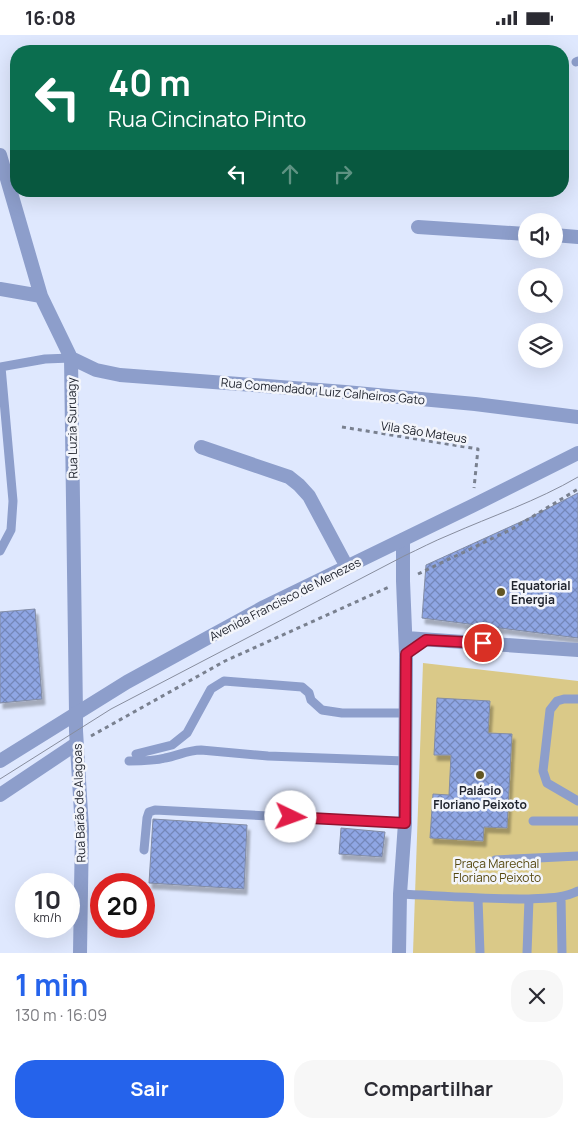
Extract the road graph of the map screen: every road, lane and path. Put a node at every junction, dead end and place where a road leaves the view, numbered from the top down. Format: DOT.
graph roads {
  1 [pos="0,155"];
  2 [pos="10,190"];
  3 [pos="12,197"];
  4 [pos="418,227"];
  5 [pos="518,233"];
  6 [pos="563,236"];
  7 [pos="578,237"];
  8 [pos="0,289"];
  9 [pos="40,296"];
  10 [pos="71,358"];
  11 [pos="0,367"];
  12 [pos="578,417"];
  13 [pos="342,427"];
  14 [pos="201,447"];
  15 [pos="578,453"];
  16 [pos="578,489"];
  17 [pos="472,506"];
  18 [pos="403,540"];
  19 [pos="0,551"];
  20 [pos="347,567"];
  21 [pos="403,581"];
  22 [pos="406,638"];
  23 [pos="426,640"];
  24 [pos="578,650"];
  25 [pos="406,654"];
  26 [pos="578,699"];
  27 [pos="76,713"];
  28 [pos="405,713"];
  29 [pos="76,744"];
  30 [pos="136,754"];
  31 [pos="0,761"];
  32 [pos="129,761"];
  33 [pos="405,761"];
  34 [pos="0,795"];
  35 [pos="578,801"];
  36 [pos="533,821"];
  37 [pos="578,821"];
  38 [pos="405,823"];
  39 [pos="144,850"];
  40 [pos="578,856"];
  41 [pos="495,860"];
  42 [pos="578,891"];
  43 [pos="400,894"];
  44 [pos="562,897"];
  45 [pos="478,899"];
  46 [pos="529,899"];
  47 [pos="80,953"];
  48 [pos="399,953"];
  49 [pos="480,953"];
  50 [pos="527,953"];
  51 [pos="562,953"];
  1 -- 2 [label="street, Rua Luzia Suruagy"];
  3 -- 9 [label="street, Rua Luzia Suruagy"];
  4 -- 5 [label="street"];
  6 -- 7 [label="street"];
  8 -- 9 [label="street"];
  9 -- 10 [label="street, Rua Luzia Suruagy"];
  10 -- 11 [label="lane"];
  10 -- 12 [label="street, Rua Comendador Luiz Calheiros Gato"];
  10 -- 27 [label="street, Rua Luzia Suruagy"];
  11 -- 19 [label="lane"];
  13 -- 17 [label="path, Vila São Mateus"];
  14 -- 20 [label="street"];
  15 -- 17 [label="street, Avenida Francisco de Menezes"];
  16 -- 21 [label="path"];
  17 -- 18 [label="street, Avenida Francisco de Menezes"];
  18 -- 20 [label="street, Avenida Francisco de Menezes"];
  18 -- 21 [label="street"];
  20 -- 27 [label="street, Avenida Francisco de Menezes"];
  21 -- 22 [label="street"];
  21 -- 29 [label="path"];
  22 -- 23 [label="street"];
  22 -- 25 [label="street"];
  23 -- 24 [label="street"];
  23 -- 25 [label="street"];
  25 -- 28 [label="street"];
  26 -- 35 [label="lane"];
  27 -- 29 [label="street, Rua Barão de Alagoas"];
  27 -- 31 [label="street, Avenida Francisco de Menezes"];
  28 -- 30 [label="lane"];
  28 -- 33 [label="street"];
  29 -- 34 [label="street"];
  29 -- 47 [label="street, Rua Barão de Alagoas"];
  32 -- 33 [label="lane"];
  33 -- 38 [label="street"];
  36 -- 37 [label="lane"];
  38 -- 39 [label="lane"];
  38 -- 43 [label="street"];
  40 -- 41 [label="lane"];
  42 -- 44 [label="lane"];
  43 -- 45 [label="lane"];
  43 -- 48 [label="street"];
  44 -- 46 [label="lane"];
  44 -- 51 [label="lane"];
  45 -- 46 [label="lane"];
  45 -- 49 [label="lane"];
  46 -- 50 [label="lane"];
}
